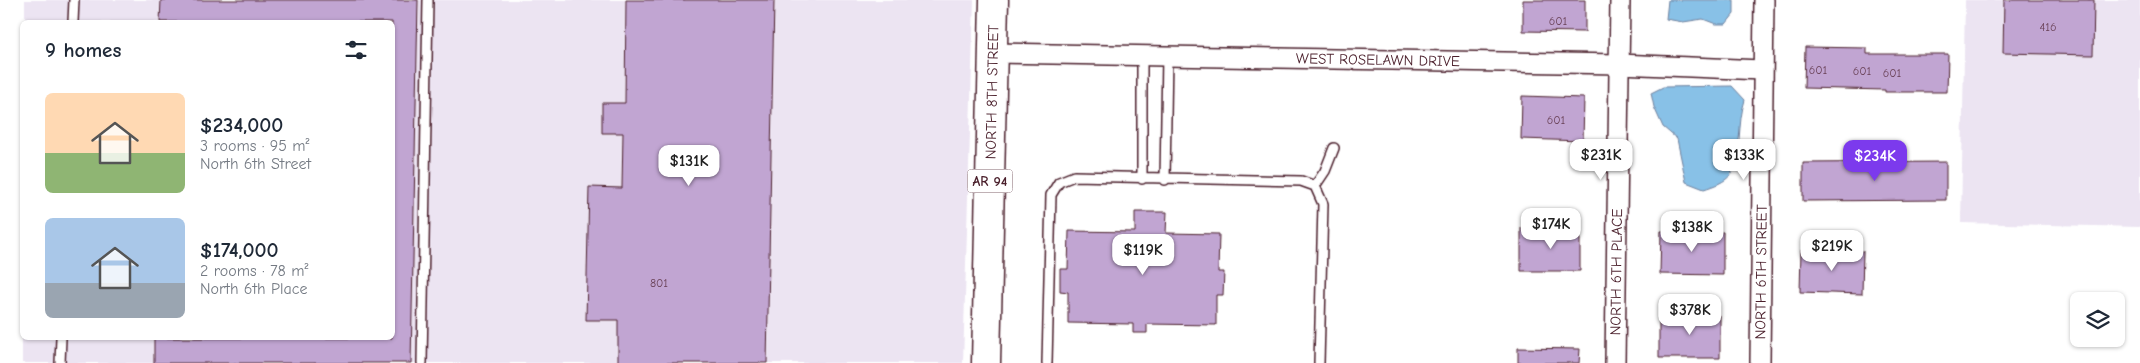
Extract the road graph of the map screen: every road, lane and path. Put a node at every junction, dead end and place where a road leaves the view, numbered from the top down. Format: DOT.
graph roads {
  1 [pos="74,0"];
  2 [pos="428,0"];
  3 [pos="994,0"];
  4 [pos="1620,0"];
  5 [pos="1764,0"];
  6 [pos="73,20"];
  7 [pos="993,53"];
  8 [pos="1142,55"];
  9 [pos="1167,55"];
  10 [pos="1619,64"];
  11 [pos="1762,70"];
  12 [pos="1334,148"];
  13 [pos="1142,179"];
  14 [pos="1165,180"];
  15 [pos="1315,186"];
  16 [pos="61,340"];
  17 [pos="60,363"];
  18 [pos="422,363"];
  19 [pos="986,363"];
  20 [pos="1048,363"];
  21 [pos="1319,363"];
  22 [pos="1615,363"];
  23 [pos="1760,363"];
  1 -- 6 [label="lane"];
  2 -- 18 [label="lane"];
  3 -- 7 [label="main road, NORTH 8TH STREET / AR 94"];
  4 -- 10 [label="street, NORTH 6TH PLACE"];
  5 -- 11 [label="street, NORTH 6TH STREET"];
  7 -- 8 [label="street, WEST ROSELAWN DRIVE"];
  7 -- 19 [label="main road, NORTH 8TH STREET / AR 94"];
  8 -- 9 [label="street, WEST ROSELAWN DRIVE"];
  8 -- 13 [label="lane"];
  9 -- 10 [label="street, WEST ROSELAWN DRIVE"];
  9 -- 14 [label="lane"];
  10 -- 11 [label="street, WEST ROSELAWN DRIVE"];
  10 -- 22 [label="street, NORTH 6TH PLACE"];
  11 -- 23 [label="street, NORTH 6TH STREET"];
  12 -- 15 [label="lane"];
  13 -- 14 [label="lane"];
  13 -- 20 [label="lane"];
  14 -- 15 [label="lane"];
  15 -- 21 [label="lane"];
  16 -- 17 [label="lane"];
}
